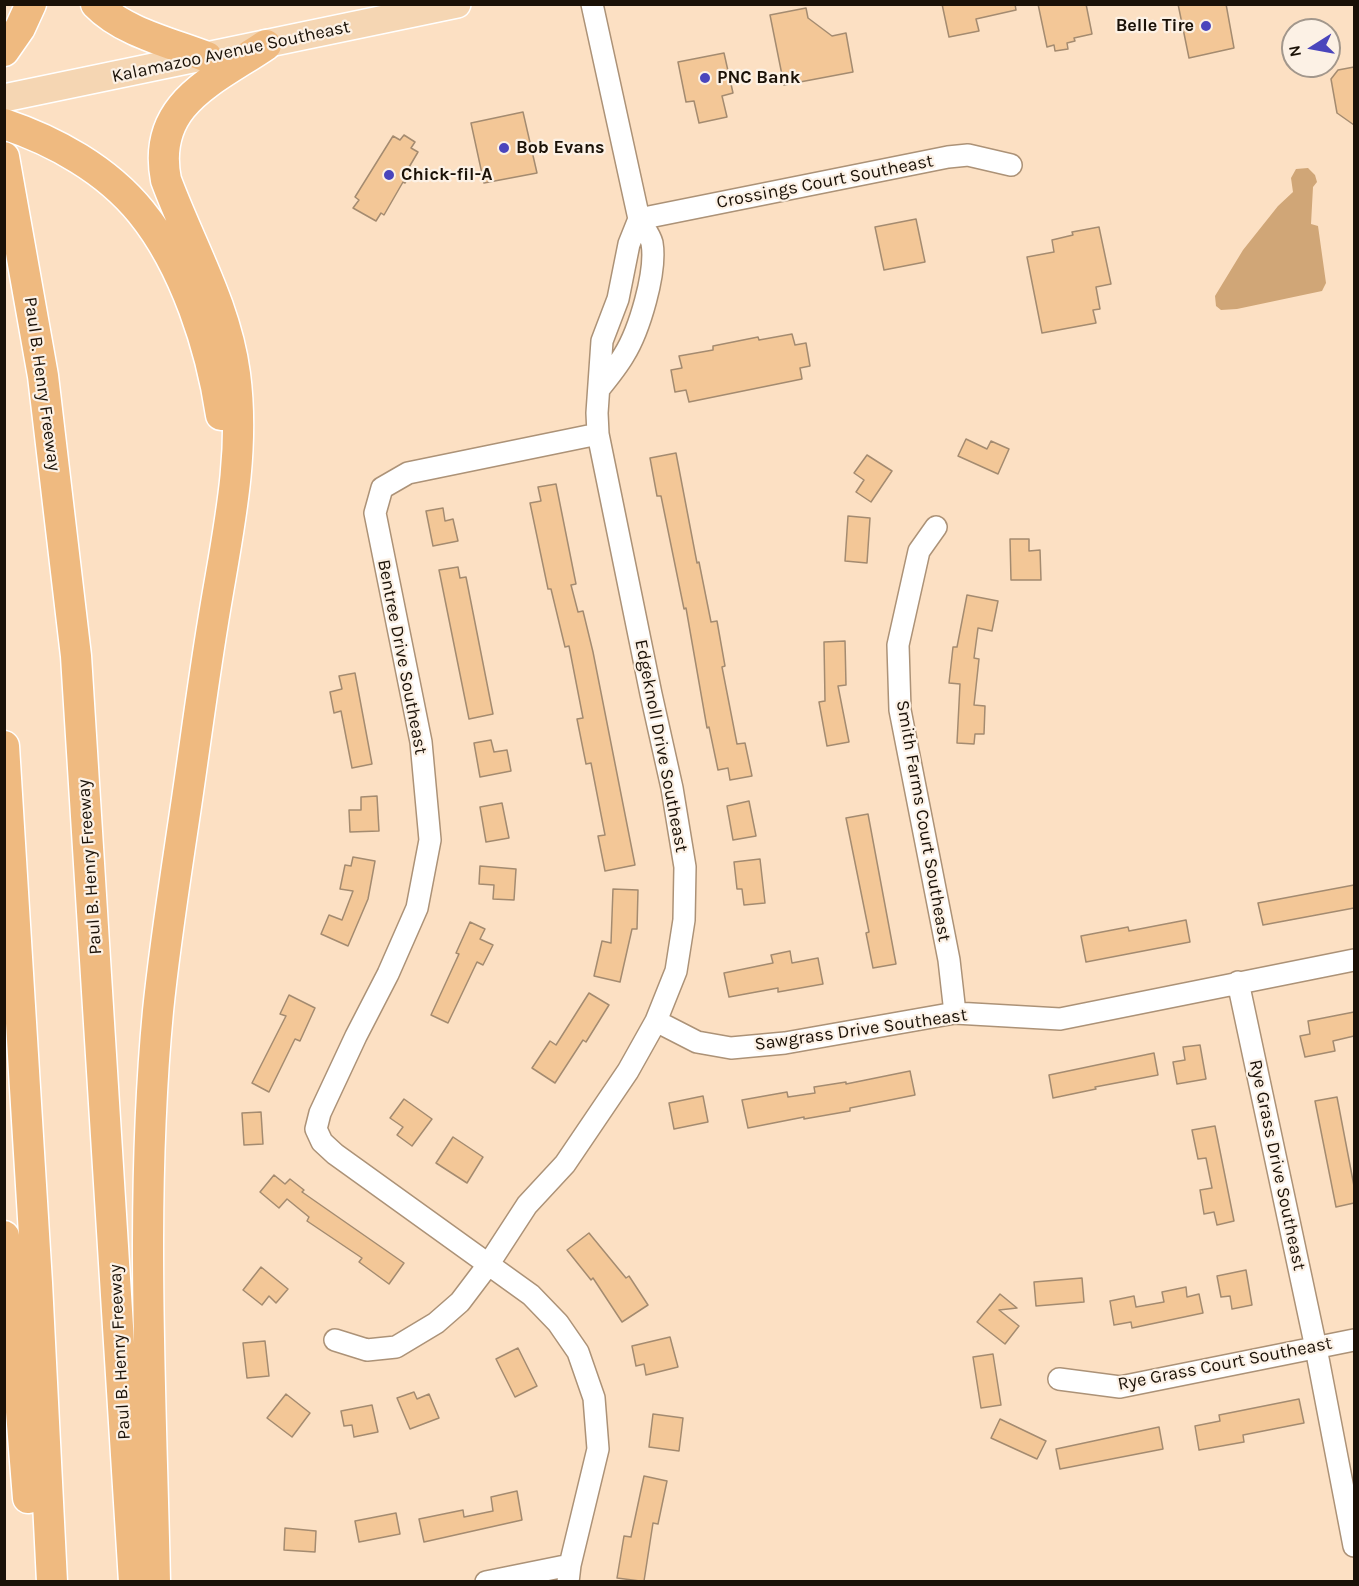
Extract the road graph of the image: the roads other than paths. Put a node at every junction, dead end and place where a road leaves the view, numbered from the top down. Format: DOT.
graph roads {
  1 [pos="31,4"];
  2 [pos="96,4"];
  3 [pos="457,4"];
  4 [pos="592,4"];
  5 [pos="266,45"];
  6 [pos="4,51"];
  7 [pos="207,57"];
  8 [pos="4,98"];
  9 [pos="4,124"];
  10 [pos="5,161"];
  11 [pos="1011,165"];
  12 [pos="639,219"];
  13 [pos="599,390"];
  14 [pos="598,434"];
  15 [pos="936,527"];
  16 [pos="213,622"];
  17 [pos="4,746"];
  18 [pos="1354,960"];
  19 [pos="1238,982"];
  20 [pos="955,1013"];
  21 [pos="656,1021"];
  22 [pos="4,1236"];
  23 [pos="488,1265"];
  24 [pos="335,1340"];
  25 [pos="1354,1340"];
  26 [pos="1316,1348"];
  27 [pos="1059,1379"];
  28 [pos="1354,1546"];
  29 [pos="569,1573"];
  30 [pos="35,1581"];
  31 [pos="52,1581"];
  32 [pos="134,1581"];
  33 [pos="155,1581"];
  34 [pos="486,1581"];
  1 -- 6 [label="highway"];
  2 -- 7 [label="highway"];
  3 -- 5 [label="main road, Kalamazoo Avenue Southeast"];
  4 -- 12 [label="street"];
  5 -- 7 [label="main road, Kalamazoo Avenue Southeast"];
  5 -- 16 [label="highway"];
  7 -- 8 [label="main road, Kalamazoo Avenue Southeast"];
  9 -- 16 [label="highway"];
  10 -- 32 [label="highway, Paul B. Henry Freeway"];
  11 -- 12 [label="street, Crossings Court Southeast"];
  12 -- 13 [label="street, Edgeknoll Drive Southeast"];
  12 -- 13 [label="street"];
  13 -- 14 [label="street, Edgeknoll Drive Southeast"];
  14 -- 21 [label="street, Edgeknoll Drive Southeast"];
  14 -- 23 [label="street, Bentree Drive Southeast"];
  15 -- 20 [label="street, Smith Farms Court Southeast"];
  16 -- 33 [label="highway"];
  17 -- 31 [label="highway"];
  18 -- 19 [label="street, Sawgrass Drive Southeast"];
  19 -- 20 [label="street, Sawgrass Drive Southeast"];
  19 -- 26 [label="street, Rye Grass Drive Southeast"];
  20 -- 21 [label="street, Sawgrass Drive Southeast"];
  21 -- 23 [label="street, Edgeknoll Drive Southeast"];
  22 -- 30 [label="highway"];
  23 -- 24 [label="street, Edgeknoll Drive Southeast"];
  23 -- 29 [label="street"];
  25 -- 26 [label="street, Rye Grass Court Southeast"];
  26 -- 27 [label="street, Rye Grass Court Southeast"];
  26 -- 28 [label="street, Rye Grass Drive Southeast"];
  29 -- 34 [label="street"];
}
